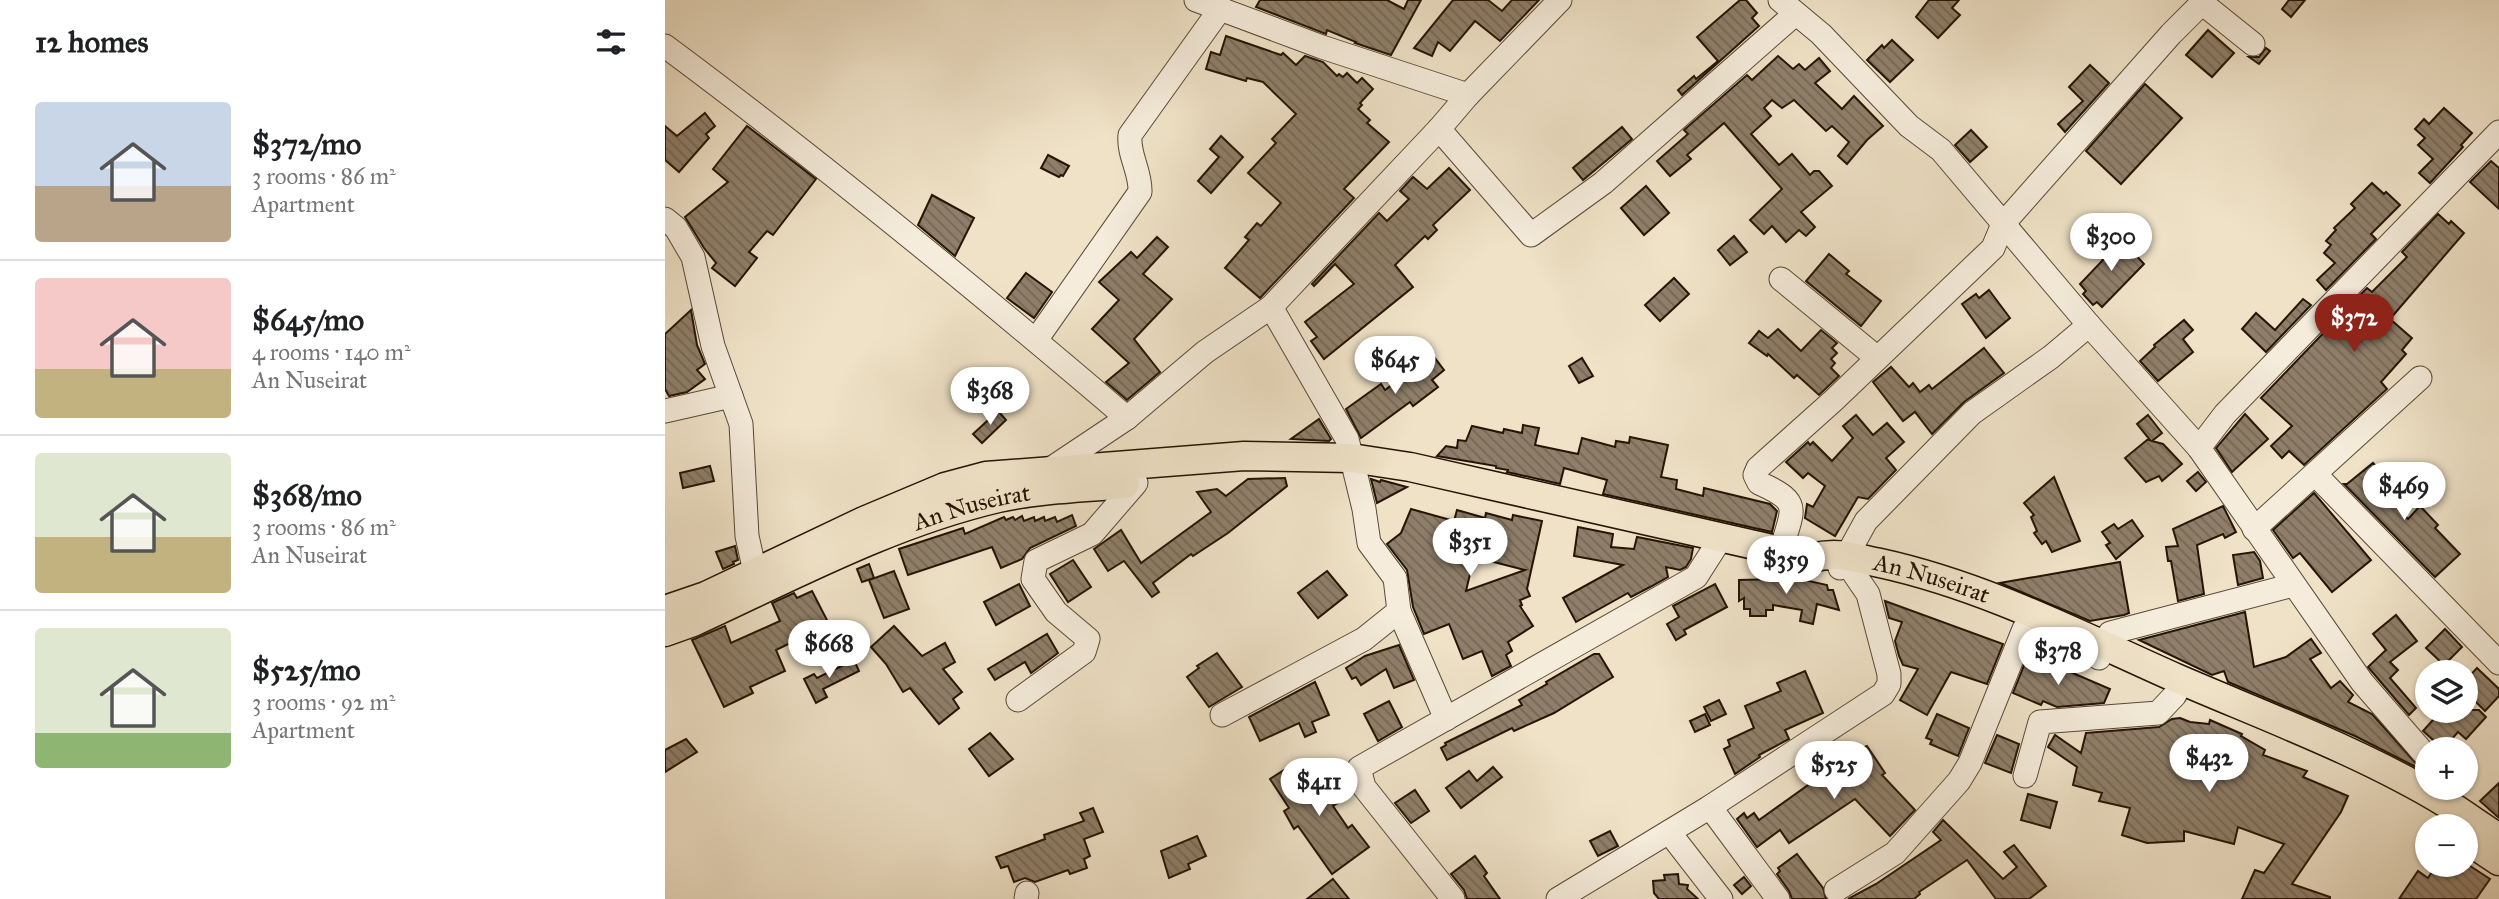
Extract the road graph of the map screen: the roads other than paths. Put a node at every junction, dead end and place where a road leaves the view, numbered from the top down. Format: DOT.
graph roads {
  1 [pos="1196,0"];
  2 [pos="1550,3"];
  3 [pos="1788,7"];
  4 [pos="1221,8"];
  5 [pos="2253,44"];
  6 [pos="665,46"];
  7 [pos="1468,95"];
  8 [pos="1439,130"];
  9 [pos="2499,132"];
  10 [pos="665,219"];
  11 [pos="2003,224"];
  12 [pos="1781,279"];
  13 [pos="1271,307"];
  14 [pos="2089,325"];
  15 [pos="1036,341"];
  16 [pos="1876,357"];
  17 [pos="2420,378"];
  18 [pos="731,396"];
  19 [pos="665,411"];
  20 [pos="1127,418"];
  21 [pos="2199,448"];
  22 [pos="1301,457"];
  23 [pos="1351,458"];
  24 [pos="1049,470"];
  25 [pos="2315,474"];
  26 [pos="1136,483"];
  27 [pos="2254,529"];
  28 [pos="1721,538"];
  29 [pos="1781,551"];
  30 [pos="1847,566"];
  31 [pos="755,572"];
  32 [pos="2293,584"];
  33 [pos="665,610"];
  34 [pos="1399,611"];
  35 [pos="2024,629"];
  36 [pos="665,632"];
  37 [pos="2102,651"];
  38 [pos="2499,663"];
  39 [pos="2175,695"];
  40 [pos="1018,700"];
  41 [pos="1222,715"];
  42 [pos="1446,719"];
  43 [pos="2415,743"];
  44 [pos="2025,776"];
  45 [pos="1710,807"];
  46 [pos="2433,814"];
  47 [pos="2448,814"];
  48 [pos="1669,832"];
  49 [pos="2478,832"];
  50 [pos="2499,838"];
  51 [pos="2478,844"];
  52 [pos="2499,862"];
  53 [pos="1836,890"];
  54 [pos="1453,899"];
  55 [pos="1558,899"];
  56 [pos="1721,899"];
  57 [pos="1778,899"];
  1 -- 4 [label="street"];
  2 -- 7 [label="street"];
  3 -- 8 [label="street"];
  3 -- 11 [label="street"];
  4 -- 7 [label="street"];
  4 -- 15 [label="street"];
  5 -- 11 [label="street"];
  6 -- 15 [label="street"];
  7 -- 8 [label="street"];
  8 -- 13 [label="street"];
  9 -- 21 [label="street"];
  10 -- 18 [label="street"];
  11 -- 14 [label="street"];
  11 -- 16 [label="street"];
  12 -- 16 [label="street"];
  13 -- 20 [label="street"];
  13 -- 23 [label="street"];
  14 -- 21 [label="street"];
  14 -- 30 [label="street"];
  15 -- 20 [label="street"];
  16 -- 29 [label="street"];
  17 -- 25 [label="street"];
  18 -- 19 [label="street"];
  18 -- 31 [label="street"];
  20 -- 24 [label="street"];
  21 -- 27 [label="street"];
  22 -- 23 [label="main road, An Nuseirat"];
  22 -- 24 [label="main road, An Nuseirat"];
  22 -- 26 [label="main road, An Nuseirat"];
  23 -- 28 [label="main road, An Nuseirat"];
  23 -- 34 [label="street"];
  24 -- 31 [label="main road, An Nuseirat"];
  25 -- 27 [label="street"];
  25 -- 38 [label="street"];
  26 -- 36 [label="main road, An Nuseirat"];
  26 -- 40 [label="street"];
  27 -- 32 [label="street"];
  28 -- 29 [label="main road, An Nuseirat"];
  28 -- 42 [label="street"];
  29 -- 30 [label="main road, An Nuseirat"];
  30 -- 35 [label="main road, An Nuseirat"];
  30 -- 37 [label="main road, An Nuseirat"];
  30 -- 45 [label="street"];
  31 -- 33 [label="main road, An Nuseirat"];
  32 -- 37 [label="street"];
  32 -- 43 [label="street"];
  34 -- 41 [label="street"];
  34 -- 42 [label="street"];
  35 -- 37 [label="main road, An Nuseirat"];
  35 -- 53 [label="street"];
  37 -- 39 [label="main road, An Nuseirat"];
  37 -- 47 [label="main road, An Nuseirat"];
  39 -- 44 [label="street"];
  39 -- 46 [label="main road, An Nuseirat"];
  42 -- 54 [label="street"];
  45 -- 48 [label="street"];
  45 -- 57 [label="street"];
  48 -- 55 [label="street"];
  48 -- 56 [label="street"];
  49 -- 50 [label="main road, An Nuseirat"];
  51 -- 52 [label="main road, An Nuseirat"];
}
